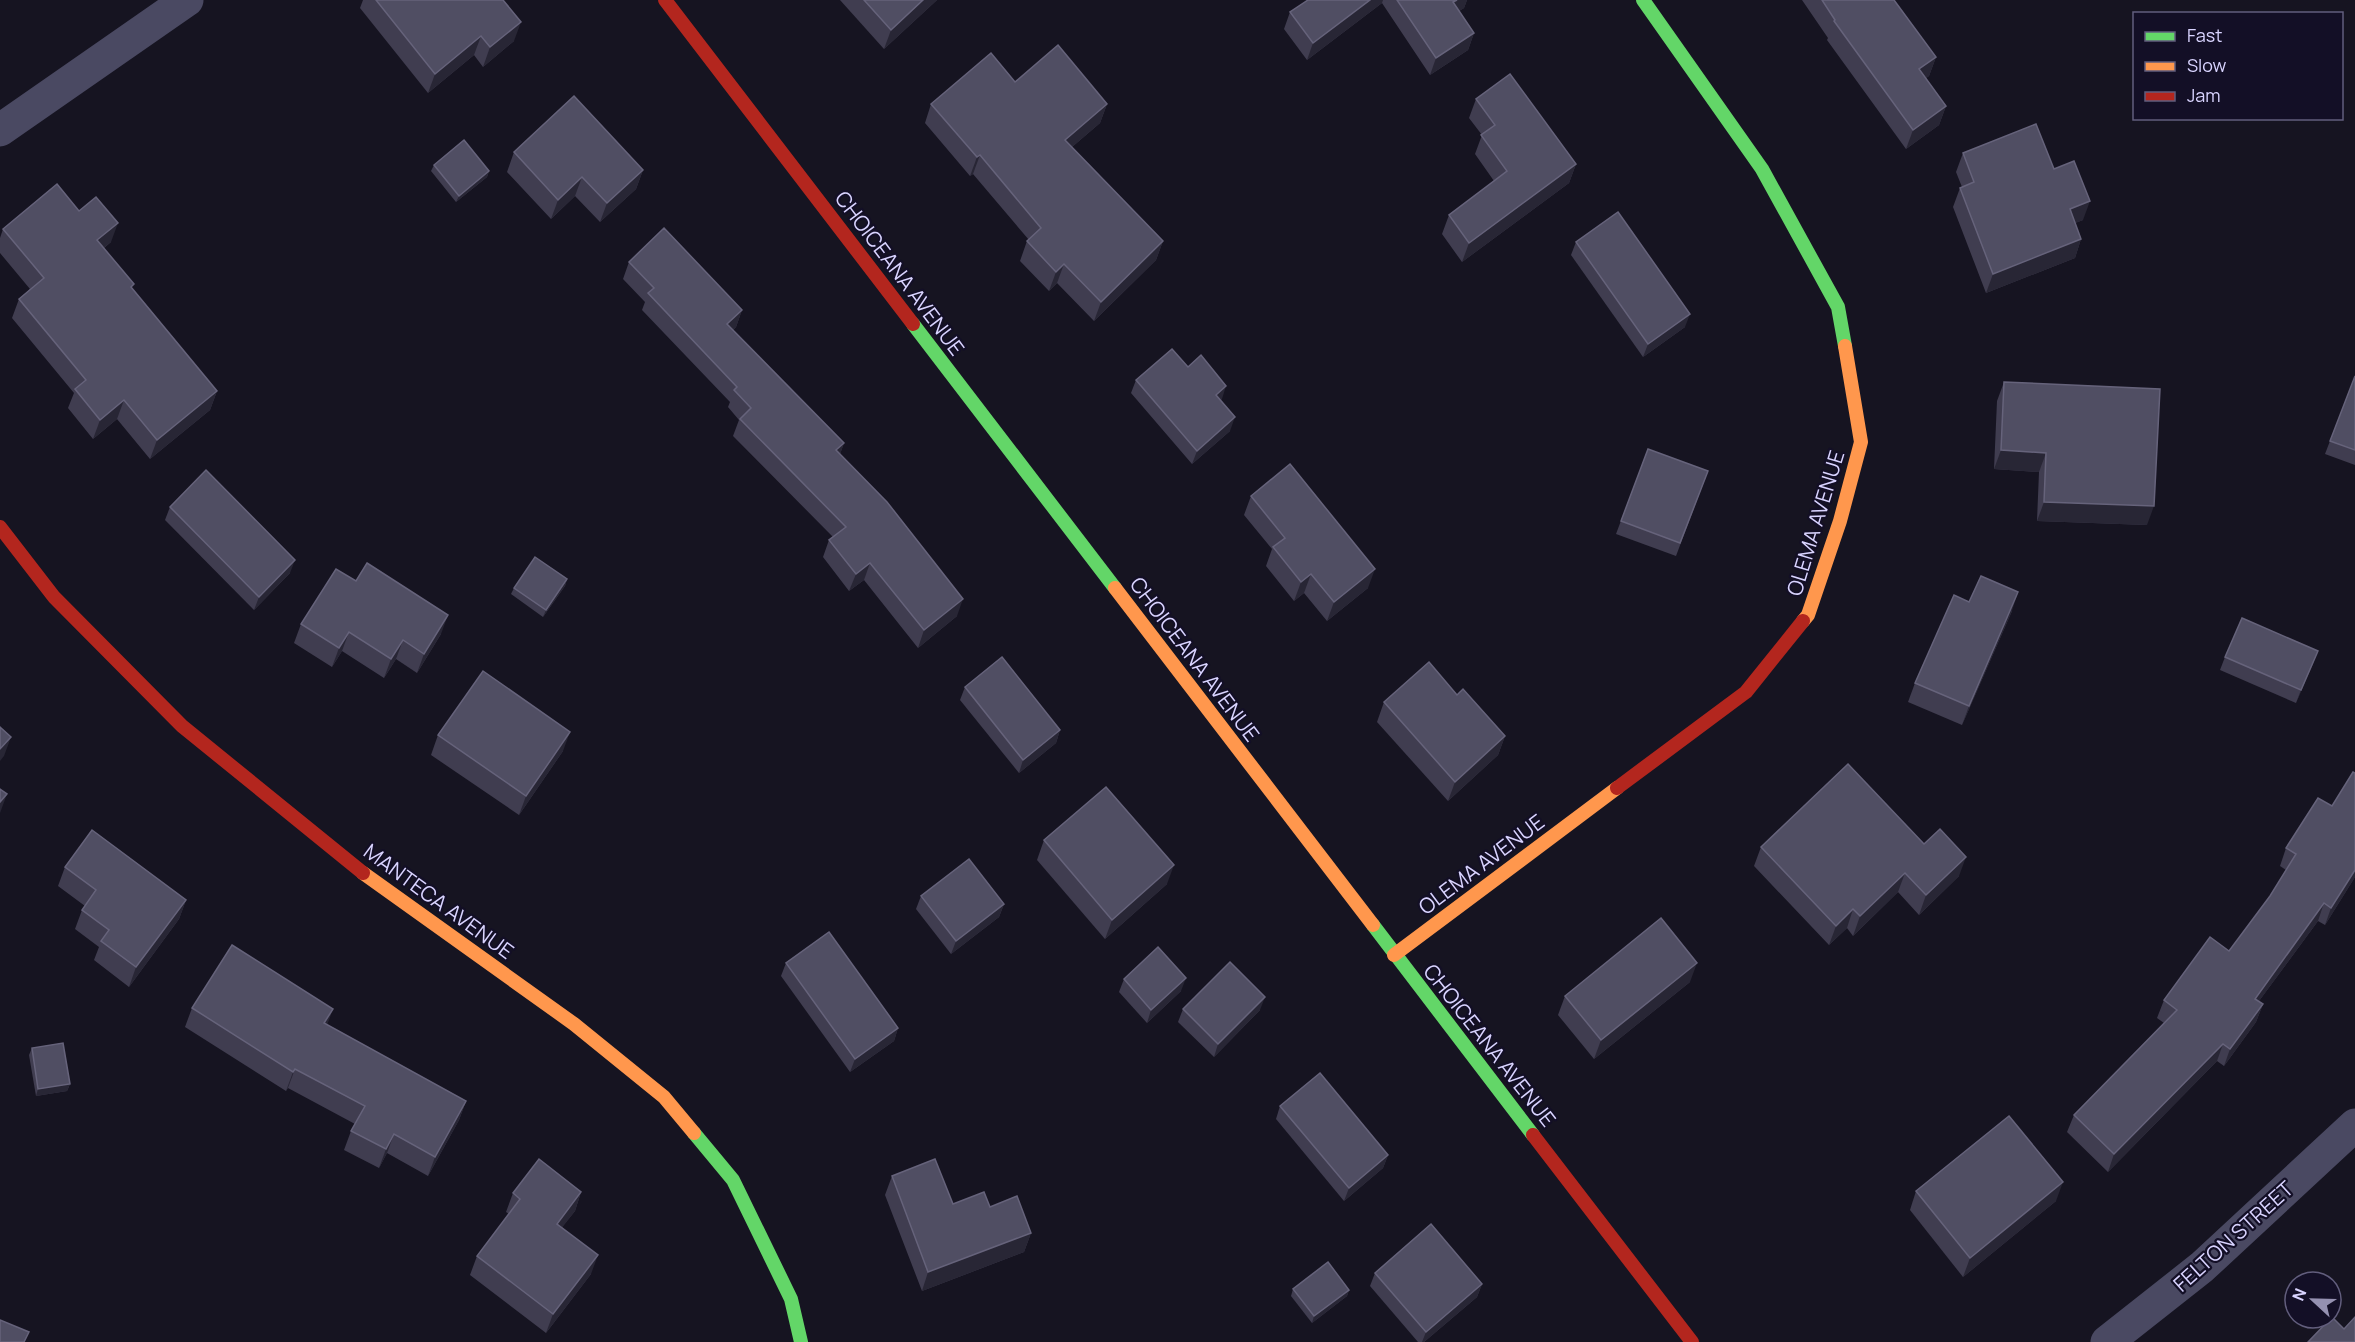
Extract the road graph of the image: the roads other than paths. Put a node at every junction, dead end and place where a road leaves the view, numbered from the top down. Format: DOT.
graph roads {
  1 [pos="187,0"];
  2 [pos="665,0"];
  3 [pos="1643,0"];
  4 [pos="0,130"];
  5 [pos="0,527"];
  6 [pos="1395,955"];
  7 [pos="2355,1125"];
  8 [pos="801,1342"];
  9 [pos="1692,1342"];
  10 [pos="2107,1342"];
  1 -- 4 [label="street"];
  2 -- 6 [label="street, CHOICEANA AVENUE"];
  3 -- 6 [label="street, OLEMA AVENUE"];
  5 -- 8 [label="street, MANTECA AVENUE"];
  6 -- 9 [label="street, CHOICEANA AVENUE"];
  7 -- 10 [label="street, FELTON STREET"];
}
